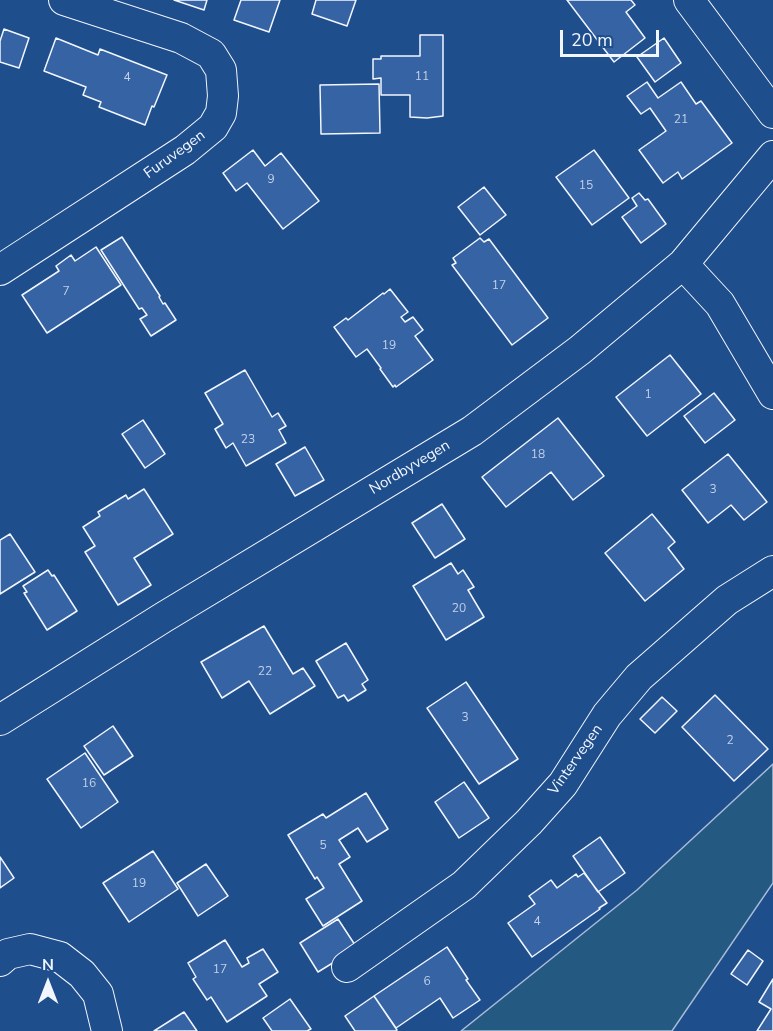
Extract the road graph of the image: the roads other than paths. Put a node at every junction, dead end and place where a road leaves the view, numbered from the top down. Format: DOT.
graph roads {
  1 [pos="64,0"];
  2 [pos="689,0"];
  3 [pos="773,113"];
  4 [pos="773,156"];
  5 [pos="683,264"];
  6 [pos="0,270"];
  7 [pos="773,394"];
  8 [pos="773,571"];
  9 [pos="0,720"];
  10 [pos="0,961"];
  11 [pos="347,967"];
  12 [pos="107,1031"];
  1 -- 6 [label="street, Furuvegen"];
  2 -- 3 [label="street"];
  4 -- 5 [label="street, Nordbyvegen"];
  5 -- 7 [label="street"];
  5 -- 9 [label="street, Nordbyvegen"];
  8 -- 11 [label="street, Vintervegen"];
  10 -- 12 [label="street"];
}
